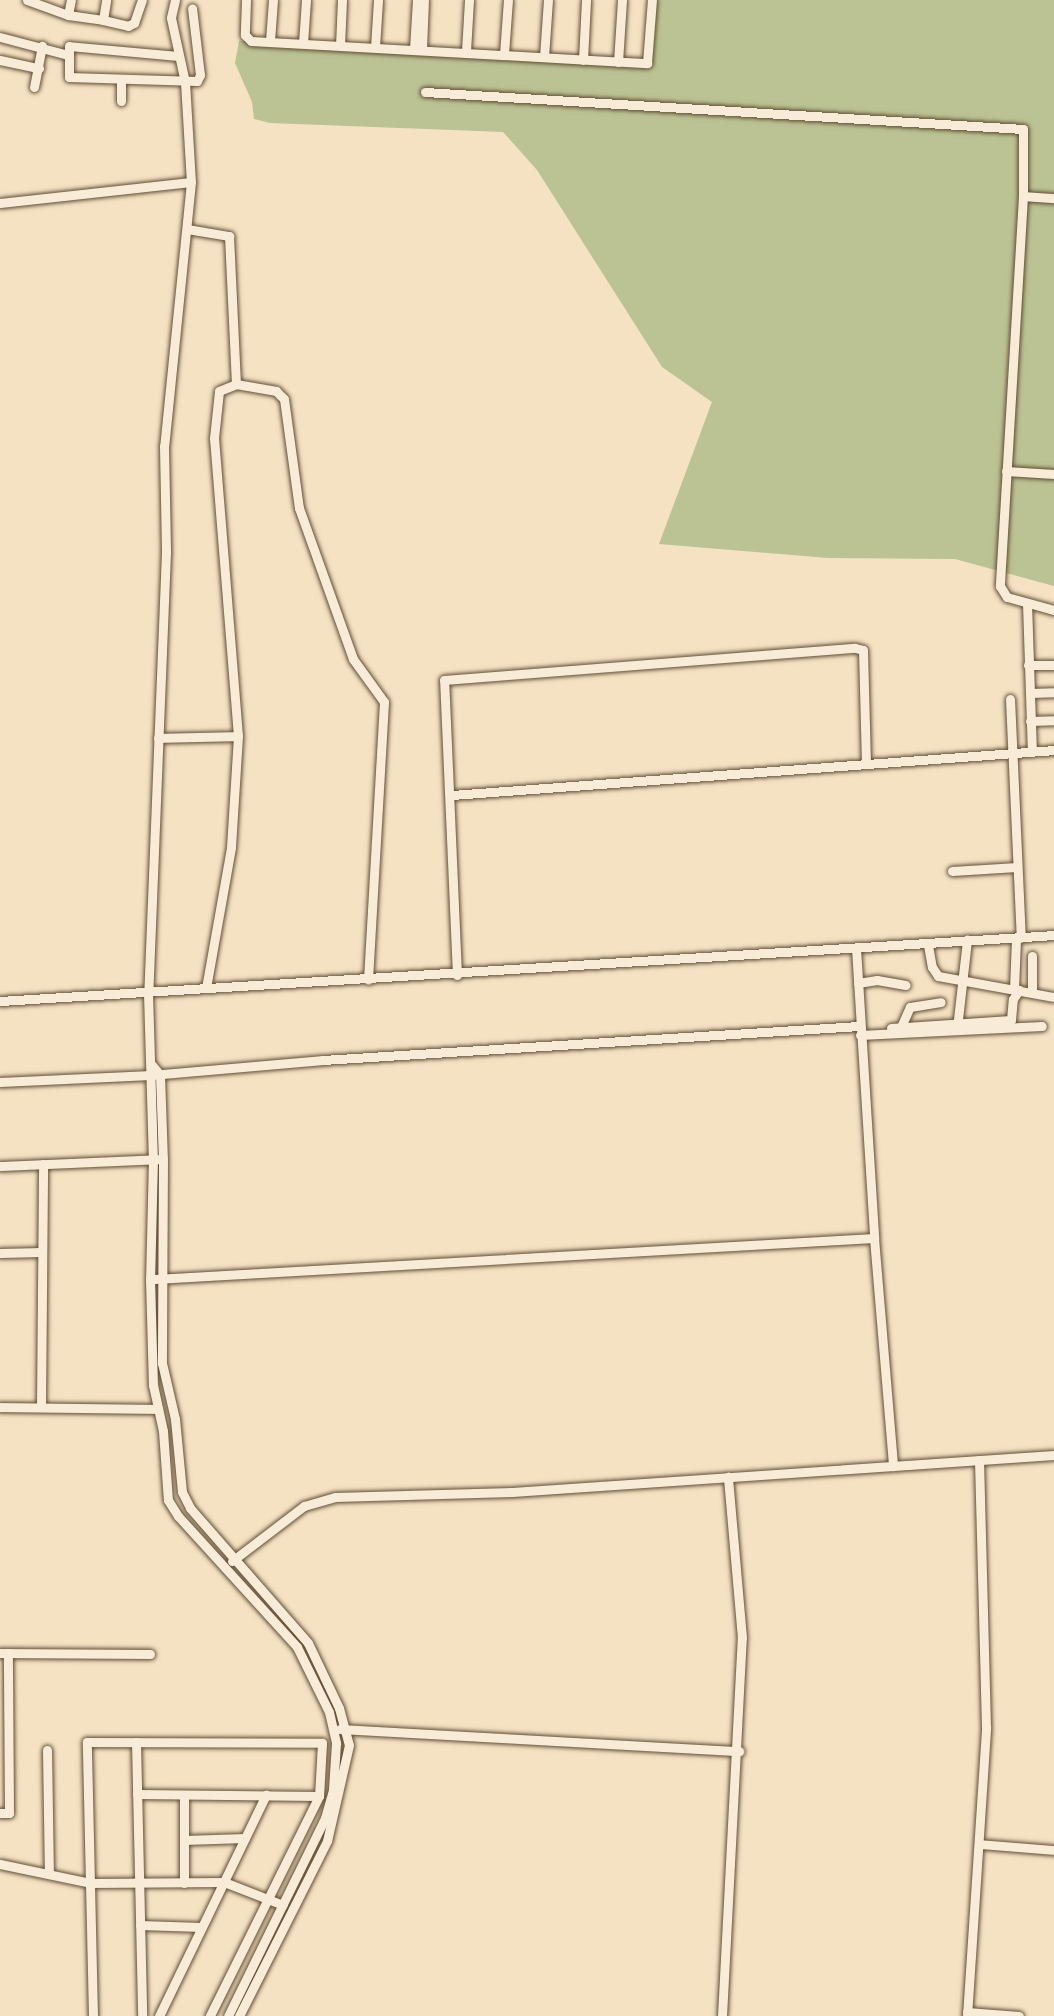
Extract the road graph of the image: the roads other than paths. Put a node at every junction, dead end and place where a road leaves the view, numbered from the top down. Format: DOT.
graph roads {
  1 [pos="71,0"];
  2 [pos="106,0"];
  3 [pos="142,0"];
  4 [pos="175,0"];
  5 [pos="246,0"];
  6 [pos="273,0"];
  7 [pos="306,0"];
  8 [pos="342,0"];
  9 [pos="378,0"];
  10 [pos="417,0"];
  11 [pos="424,0"];
  12 [pos="469,0"];
  13 [pos="508,0"];
  14 [pos="548,0"];
  15 [pos="586,0"];
  16 [pos="622,0"];
  17 [pos="652,0"];
  18 [pos="32,1"];
  19 [pos="192,8"];
  20 [pos="68,15"];
  21 [pos="103,20"];
  22 [pos="0,37"];
  23 [pos="270,41"];
  24 [pos="303,43"];
  25 [pos="42,46"];
  26 [pos="340,46"];
  27 [pos="375,46"];
  28 [pos="418,49"];
  29 [pos="466,51"];
  30 [pos="504,54"];
  31 [pos="68,55"];
  32 [pos="178,56"];
  33 [pos="544,57"];
  34 [pos="0,60"];
  35 [pos="583,60"];
  36 [pos="618,62"];
  37 [pos="39,68"];
  38 [pos="121,79"];
  39 [pos="185,82"];
  40 [pos="34,87"];
  41 [pos="425,92"];
  42 [pos="122,101"];
  43 [pos="191,182"];
  44 [pos="1023,196"];
  45 [pos="1054,198"];
  46 [pos="0,204"];
  47 [pos="187,229"];
  48 [pos="236,384"];
  49 [pos="1006,471"];
  50 [pos="1054,474"];
  51 [pos="1028,603"];
  52 [pos="1054,610"];
  53 [pos="1028,665"];
  54 [pos="1054,665"];
  55 [pos="1054,692"];
  56 [pos="1030,693"];
  57 [pos="1010,699"];
  58 [pos="1054,720"];
  59 [pos="1030,721"];
  60 [pos="238,736"];
  61 [pos="158,738"];
  62 [pos="1054,750"];
  63 [pos="1032,752"];
  64 [pos="1011,754"];
  65 [pos="866,764"];
  66 [pos="452,795"];
  67 [pos="1017,867"];
  68 [pos="952,871"];
  69 [pos="1054,935"];
  70 [pos="1018,938"];
  71 [pos="967,940"];
  72 [pos="928,945"];
  73 [pos="856,948"];
  74 [pos="1032,956"];
  75 [pos="457,975"];
  76 [pos="368,980"];
  77 [pos="858,983"];
  78 [pos="963,983"];
  79 [pos="906,985"];
  80 [pos="206,988"];
  81 [pos="1016,989"];
  82 [pos="1032,992"];
  83 [pos="148,993"];
  84 [pos="1054,997"];
  85 [pos="0,1001"];
  86 [pos="940,1002"];
  87 [pos="957,1026"];
  88 [pos="1042,1026"];
  89 [pos="859,1030"];
  90 [pos="896,1030"];
  91 [pos="154,1072"];
  92 [pos="0,1082"];
  93 [pos="158,1159"];
  94 [pos="43,1164"];
  95 [pos="0,1166"];
  96 [pos="874,1239"];
  97 [pos="42,1252"];
  98 [pos="0,1253"];
  99 [pos="160,1278"];
  100 [pos="150,1279"];
  101 [pos="0,1407"];
  102 [pos="40,1407"];
  103 [pos="158,1409"];
  104 [pos="1054,1455"];
  105 [pos="979,1460"];
  106 [pos="893,1466"];
  107 [pos="728,1477"];
  108 [pos="235,1559"];
  109 [pos="226,1566"];
  110 [pos="4,1653"];
  111 [pos="150,1654"];
  112 [pos="331,1728"];
  113 [pos="346,1729"];
  114 [pos="136,1742"];
  115 [pos="47,1750"];
  116 [pos="739,1751"];
  117 [pos="137,1794"];
  118 [pos="184,1795"];
  119 [pos="266,1795"];
  120 [pos="319,1796"];
  121 [pos="0,1813"];
  122 [pos="245,1838"];
  123 [pos="184,1840"];
  124 [pos="980,1844"];
  125 [pos="1054,1850"];
  126 [pos="0,1864"];
  127 [pos="49,1872"];
  128 [pos="224,1882"];
  129 [pos="139,1883"];
  130 [pos="184,1883"];
  131 [pos="90,1884"];
  132 [pos="267,1899"];
  133 [pos="283,1905"];
  134 [pos="140,1925"];
  135 [pos="201,1927"];
  136 [pos="967,2014"];
  137 [pos="93,2016"];
  138 [pos="142,2016"];
  139 [pos="159,2016"];
  140 [pos="210,2016"];
  141 [pos="228,2016"];
  142 [pos="239,2016"];
  143 [pos="722,2016"];
  144 [pos="1019,2016"];
  1 -- 20 [label="street"];
  2 -- 21 [label="street"];
  3 -- 21 [label="street"];
  4 -- 32 [label="street"];
  5 -- 23 [label="street"];
  6 -- 23 [label="street"];
  7 -- 24 [label="street"];
  8 -- 26 [label="street"];
  9 -- 27 [label="street"];
  10 -- 28 [label="street"];
  11 -- 28 [label="street"];
  12 -- 29 [label="street"];
  13 -- 30 [label="street"];
  14 -- 33 [label="street"];
  15 -- 35 [label="street"];
  16 -- 36 [label="street"];
  17 -- 36 [label="street"];
  18 -- 20 [label="street"];
  19 -- 39 [label="street"];
  20 -- 21 [label="street"];
  22 -- 25 [label="street"];
  23 -- 24 [label="street"];
  24 -- 26 [label="street"];
  25 -- 31 [label="street"];
  25 -- 37 [label="street"];
  26 -- 27 [label="street"];
  27 -- 28 [label="street"];
  28 -- 29 [label="street"];
  29 -- 30 [label="street"];
  30 -- 33 [label="street"];
  31 -- 32 [label="street"];
  31 -- 38 [label="street"];
  32 -- 39 [label="street"];
  33 -- 35 [label="street"];
  34 -- 37 [label="street"];
  35 -- 36 [label="street"];
  37 -- 40 [label="street"];
  38 -- 39 [label="street"];
  38 -- 42 [label="street"];
  39 -- 43 [label="street"];
  41 -- 44 [label="street"];
  43 -- 46 [label="street"];
  43 -- 47 [label="street"];
  44 -- 45 [label="street"];
  44 -- 49 [label="street"];
  47 -- 48 [label="street"];
  47 -- 61 [label="street"];
  48 -- 60 [label="street"];
  48 -- 76 [label="street"];
  49 -- 50 [label="street"];
  49 -- 51 [label="street"];
  51 -- 52 [label="street"];
  51 -- 53 [label="street"];
  53 -- 54 [label="street"];
  53 -- 56 [label="street"];
  55 -- 56 [label="street"];
  56 -- 59 [label="street"];
  57 -- 64 [label="street"];
  58 -- 59 [label="street"];
  59 -- 63 [label="street"];
  60 -- 61 [label="street"];
  60 -- 80 [label="street"];
  61 -- 83 [label="street"];
  62 -- 63 [label="street"];
  63 -- 64 [label="street"];
  64 -- 65 [label="street"];
  64 -- 67 [label="street"];
  65 -- 66 [label="street"];
  65 -- 66 [label="street"];
  66 -- 75 [label="street"];
  67 -- 68 [label="street"];
  67 -- 70 [label="street"];
  69 -- 70 [label="street"];
  70 -- 71 [label="street"];
  70 -- 81 [label="street"];
  71 -- 72 [label="street"];
  71 -- 78 [label="street"];
  72 -- 73 [label="street"];
  72 -- 78 [label="street"];
  73 -- 75 [label="street"];
  73 -- 77 [label="street"];
  74 -- 82 [label="street"];
  75 -- 76 [label="street"];
  76 -- 80 [label="street"];
  77 -- 79 [label="street"];
  77 -- 89 [label="street"];
  78 -- 81 [label="street"];
  78 -- 87 [label="street"];
  80 -- 83 [label="street"];
  81 -- 82 [label="street"];
  81 -- 87 [label="street"];
  82 -- 84 [label="street"];
  83 -- 85 [label="street"];
  83 -- 91 [label="street"];
  86 -- 90 [label="street"];
  87 -- 88 [label="street"];
  87 -- 90 [label="street"];
  89 -- 90 [label="street"];
  89 -- 91 [label="street"];
  89 -- 96 [label="street"];
  91 -- 92 [label="street"];
  91 -- 93 [label="street"];
  93 -- 94 [label="street"];
  93 -- 99 [label="street"];
  93 -- 100 [label="street"];
  94 -- 95 [label="street"];
  94 -- 97 [label="street"];
  96 -- 99 [label="street"];
  96 -- 106 [label="street"];
  97 -- 98 [label="street"];
  97 -- 102 [label="street"];
  99 -- 100 [label="street"];
  99 -- 108 [label="street"];
  100 -- 103 [label="street"];
  101 -- 102 [label="street"];
  102 -- 103 [label="street"];
  103 -- 109 [label="street"];
  104 -- 105 [label="street"];
  105 -- 106 [label="street"];
  105 -- 124 [label="street"];
  106 -- 107 [label="street"];
  107 -- 108 [label="street"];
  107 -- 116 [label="street"];
  108 -- 109 [label="street"];
  108 -- 113 [label="street"];
  109 -- 112 [label="street"];
  110 -- 111 [label="street"];
  110 -- 121 [label="street"];
  112 -- 113 [label="street"];
  112 -- 133 [label="street"];
  113 -- 116 [label="street"];
  113 -- 142 [label="street"];
  114 -- 117 [label="street"];
  114 -- 120 [label="street"];
  114 -- 131 [label="street"];
  115 -- 127 [label="street"];
  116 -- 143 [label="street"];
  117 -- 118 [label="street"];
  117 -- 129 [label="street"];
  118 -- 119 [label="street"];
  118 -- 123 [label="street"];
  119 -- 120 [label="street"];
  119 -- 122 [label="street"];
  120 -- 132 [label="street"];
  122 -- 123 [label="street"];
  122 -- 128 [label="street"];
  123 -- 130 [label="street"];
  124 -- 125 [label="street"];
  124 -- 136 [label="street"];
  126 -- 127 [label="street"];
  127 -- 131 [label="street"];
  128 -- 130 [label="street"];
  128 -- 132 [label="street"];
  128 -- 135 [label="street"];
  129 -- 130 [label="street"];
  129 -- 131 [label="street"];
  129 -- 134 [label="street"];
  131 -- 137 [label="street"];
  132 -- 133 [label="street"];
  132 -- 140 [label="street"];
  133 -- 141 [label="street"];
  134 -- 135 [label="street"];
  134 -- 138 [label="street"];
  135 -- 139 [label="street"];
  136 -- 144 [label="street"];
}
